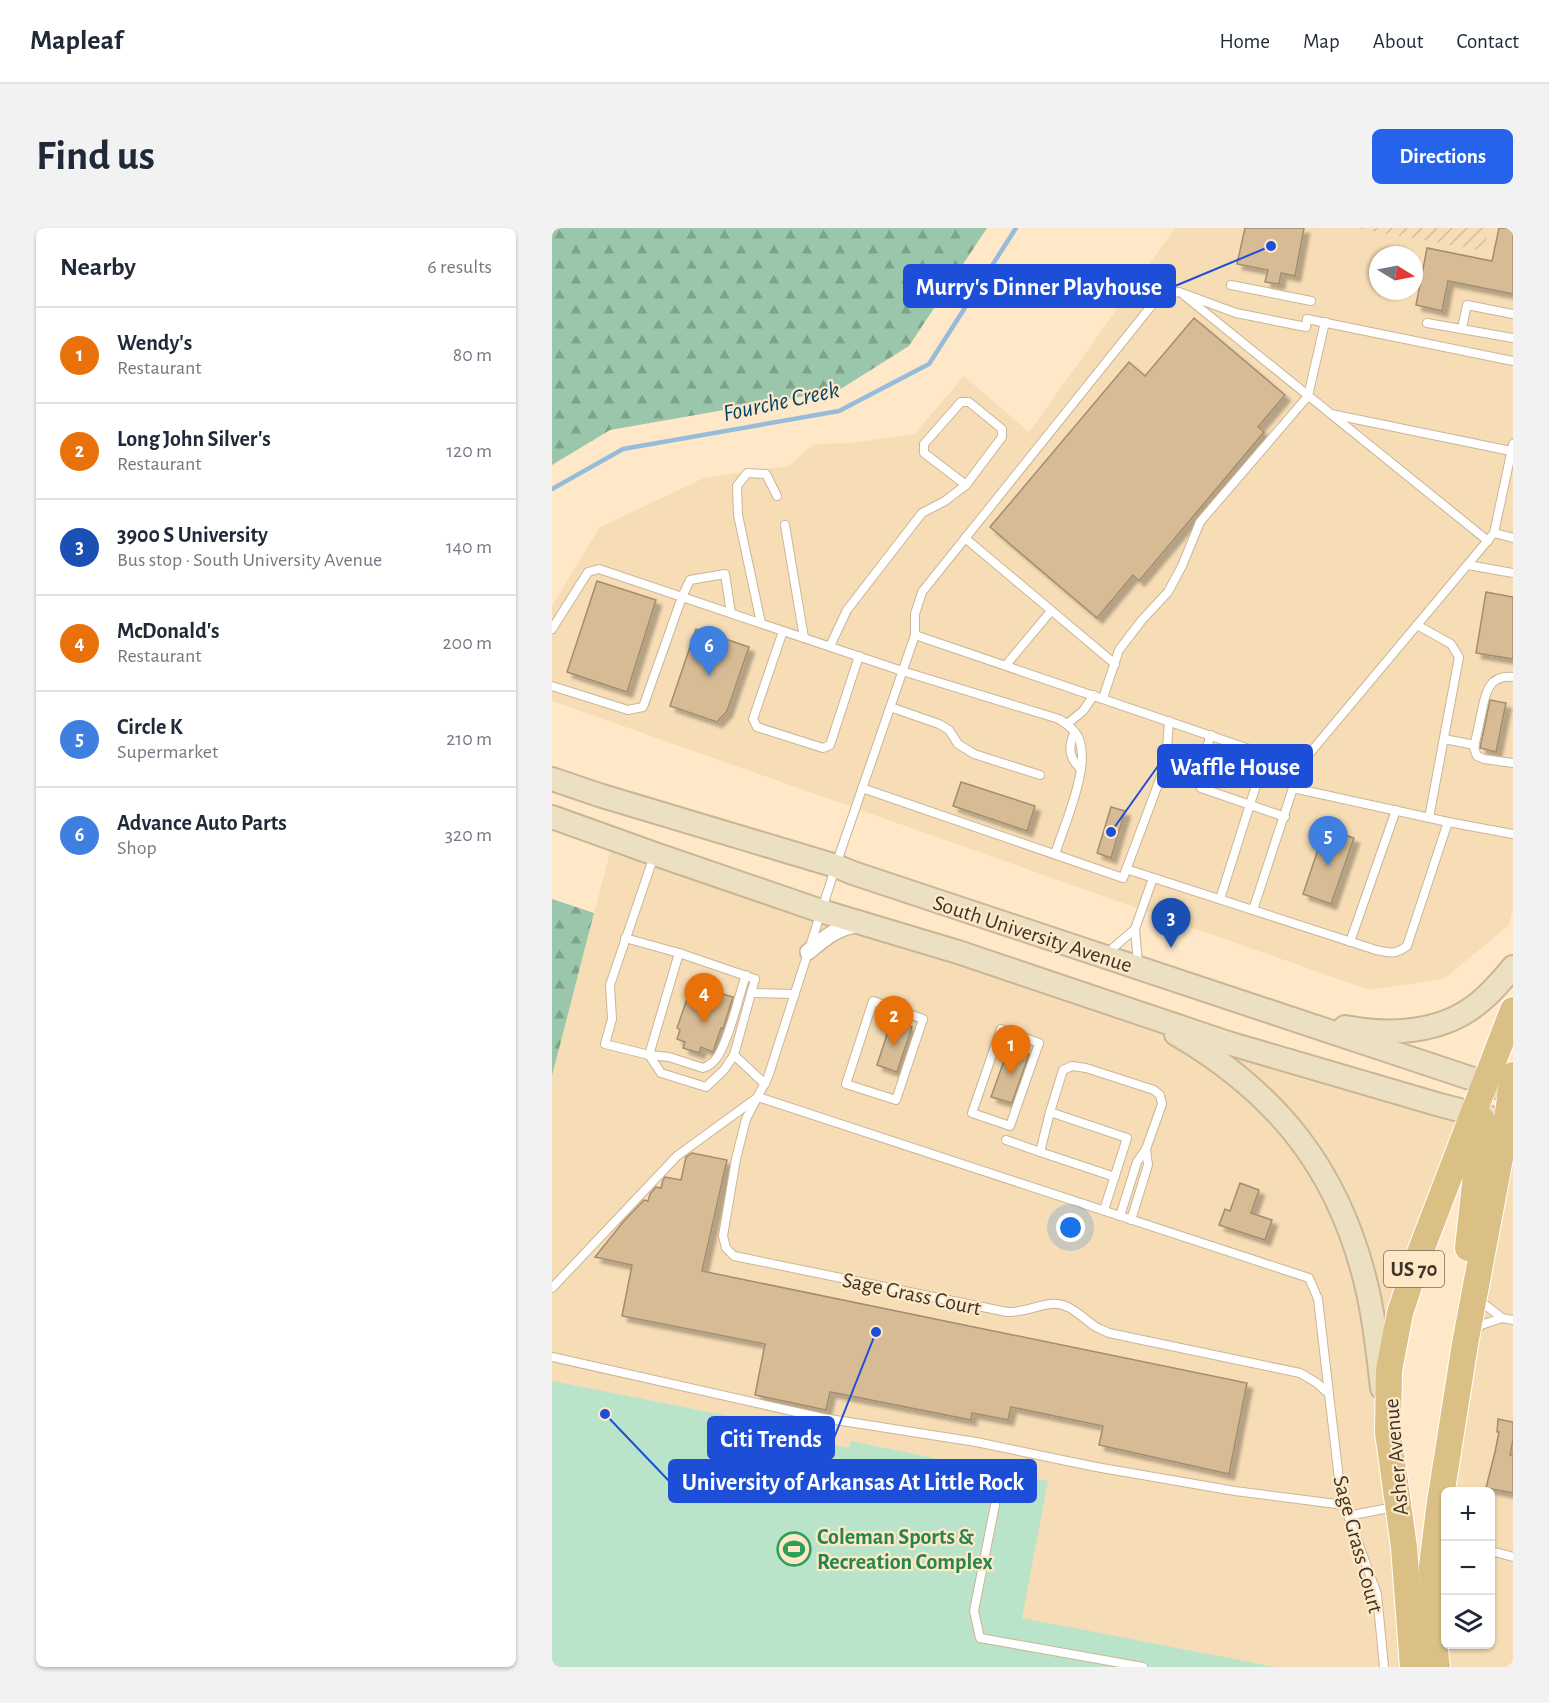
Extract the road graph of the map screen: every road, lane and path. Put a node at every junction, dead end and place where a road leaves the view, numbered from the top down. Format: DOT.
graph roads {
  1 [pos="1231,285"];
  2 [pos="1179,292"];
  3 [pos="1311,301"];
  4 [pos="1513,314"];
  5 [pos="1325,322"];
  6 [pos="1427,323"];
  7 [pos="1462,328"];
  8 [pos="1513,338"];
  9 [pos="1513,361"];
  10 [pos="1308,396"];
  11 [pos="1330,414"];
  12 [pos="1512,448"];
  13 [pos="966,485"];
  14 [pos="777,496"];
  15 [pos="785,525"];
  16 [pos="1494,533"];
  17 [pos="965,538"];
  18 [pos="1513,538"];
  19 [pos="1488,541"];
  20 [pos="1468,565"];
  21 [pos="1513,573"];
  22 [pos="682,597"];
  23 [pos="1051,611"];
  24 [pos="731,613"];
  25 [pos="761,623"];
  26 [pos="1417,625"];
  27 [pos="552,629"];
  28 [pos="783,631"];
  29 [pos="915,635"];
  30 [pos="804,638"];
  31 [pos="830,646"];
  32 [pos="859,656"];
  33 [pos="1114,664"];
  34 [pos="1006,665"];
  35 [pos="903,671"];
  36 [pos="1513,677"];
  37 [pos="552,686"];
  38 [pos="1094,695"];
  39 [pos="1103,698"];
  40 [pos="890,707"];
  41 [pos="1169,721"];
  42 [pos="1067,724"];
  43 [pos="1211,735"];
  44 [pos="1444,739"];
  45 [pos="1475,744"];
  46 [pos="1266,754"];
  47 [pos="1513,763"];
  48 [pos="1299,766"];
  49 [pos="1040,775"];
  50 [pos="552,779"];
  51 [pos="862,788"];
  52 [pos="1293,788"];
  53 [pos="1250,805"];
  54 [pos="1396,810"];
  55 [pos="552,817"];
  56 [pos="1285,817"];
  57 [pos="1429,818"];
  58 [pos="1448,822"];
  59 [pos="1513,834"];
  60 [pos="655,854"];
  61 [pos="1055,854"];
  62 [pos="836,866"];
  63 [pos="1126,869"];
  64 [pos="1153,878"];
  65 [pos="1220,899"];
  66 [pos="1253,910"];
  67 [pos="821,911"];
  68 [pos="860,923"];
  69 [pos="1135,929"];
  70 [pos="626,938"];
  71 [pos="1350,942"];
  72 [pos="808,952"];
  73 [pos="679,953"];
  74 [pos="1104,956"];
  75 [pos="1513,967"];
  76 [pos="1139,968"];
  77 [pos="746,975"];
  78 [pos="751,993"];
  79 [pos="795,994"];
  80 [pos="873,1001"];
  81 [pos="1110,1003"];
  82 [pos="1513,1010"];
  83 [pos="1290,1017"];
  84 [pos="649,1055"];
  85 [pos="734,1055"];
  86 [pos="1485,1083"];
  87 [pos="765,1084"];
  88 [pos="1512,1086"];
  89 [pos="758,1097"];
  90 [pos="972,1113"];
  91 [pos="1050,1113"];
  92 [pos="1478,1115"];
  93 [pos="1510,1122"];
  94 [pos="1006,1140"];
  95 [pos="1146,1149"];
  96 [pos="1040,1152"];
  97 [pos="1513,1152"];
  98 [pos="1497,1175"];
  99 [pos="1115,1178"];
  100 [pos="1104,1210"];
  101 [pos="1120,1216"];
  102 [pos="1131,1220"];
  103 [pos="552,1288"];
  104 [pos="1474,1297"];
  105 [pos="1502,1318"];
  106 [pos="1513,1320"];
  107 [pos="1465,1344"];
  108 [pos="552,1357"];
  109 [pos="1329,1394"];
  110 [pos="1388,1432"];
  111 [pos="1446,1487"];
  112 [pos="995,1505"];
  113 [pos="1344,1505"];
  114 [pos="1398,1506"];
  115 [pos="1348,1516"];
  116 [pos="1441,1523"];
  117 [pos="1495,1553"];
  118 [pos="1513,1557"];
  119 [pos="1143,1667"];
  120 [pos="1384,1667"];
  121 [pos="1413,1667"];
  122 [pos="1437,1667"];
  1 -- 3 [label="lane"];
  2 -- 5 [label="lane"];
  2 -- 10 [label="lane"];
  2 -- 17 [label="lane, Sage Grass Court"];
  4 -- 7 [label="lane"];
  5 -- 9 [label="lane"];
  5 -- 10 [label="lane"];
  6 -- 7 [label="lane"];
  7 -- 8 [label="lane"];
  10 -- 11 [label="lane"];
  10 -- 33 [label="lane"];
  11 -- 12 [label="lane"];
  11 -- 19 [label="lane"];
  12 -- 16 [label="lane"];
  13 -- 13 [label="lane"];
  13 -- 31 [label="lane"];
  14 -- 25 [label="lane"];
  15 -- 30 [label="lane"];
  16 -- 18 [label="lane"];
  16 -- 19 [label="lane"];
  17 -- 23 [label="lane"];
  17 -- 29 [label="lane, Sage Grass Court"];
  19 -- 20 [label="lane"];
  20 -- 21 [label="lane"];
  20 -- 26 [label="lane"];
  22 -- 24 [label="lane"];
  22 -- 24 [label="lane"];
  22 -- 27 [label="lane"];
  22 -- 37 [label="lane"];
  23 -- 33 [label="lane"];
  23 -- 34 [label="lane"];
  24 -- 25 [label="lane"];
  25 -- 28 [label="lane"];
  26 -- 44 [label="lane"];
  26 -- 48 [label="lane"];
  28 -- 30 [label="lane"];
  28 -- 32 [label="lane"];
  29 -- 34 [label="lane"];
  29 -- 35 [label="lane, Sage Grass Court"];
  30 -- 31 [label="lane"];
  31 -- 32 [label="lane"];
  32 -- 35 [label="lane"];
  33 -- 39 [label="lane"];
  34 -- 38 [label="lane"];
  35 -- 40 [label="lane, Sage Grass Court"];
  35 -- 42 [label="lane"];
  36 -- 45 [label="lane"];
  38 -- 39 [label="lane"];
  38 -- 42 [label="lane"];
  39 -- 41 [label="lane"];
  40 -- 49 [label="lane"];
  40 -- 51 [label="lane, Sage Grass Court"];
  41 -- 43 [label="lane"];
  41 -- 63 [label="lane"];
  42 -- 61 [label="lane"];
  43 -- 46 [label="lane"];
  43 -- 53 [label="lane"];
  44 -- 45 [label="lane"];
  44 -- 57 [label="lane"];
  45 -- 47 [label="lane"];
  46 -- 48 [label="lane"];
  46 -- 53 [label="lane"];
  48 -- 52 [label="lane"];
  50 -- 62 [label="main road, South University Avenue"];
  51 -- 61 [label="lane"];
  51 -- 62 [label="lane, Sage Grass Court"];
  52 -- 54 [label="lane"];
  52 -- 56 [label="lane"];
  53 -- 56 [label="lane"];
  53 -- 65 [label="lane"];
  54 -- 57 [label="lane"];
  54 -- 71 [label="lane"];
  55 -- 60 [label="main road, South University Avenue"];
  56 -- 66 [label="lane"];
  57 -- 58 [label="lane"];
  58 -- 59 [label="lane"];
  58 -- 71 [label="lane"];
  60 -- 67 [label="main road, South University Avenue"];
  60 -- 70 [label="lane"];
  61 -- 63 [label="lane"];
  62 -- 67 [label="lane, Sage Grass Court"];
  62 -- 74 [label="main road, South University Avenue"];
  63 -- 64 [label="lane"];
  64 -- 65 [label="lane"];
  64 -- 69 [label="lane"];
  65 -- 66 [label="lane"];
  66 -- 71 [label="lane"];
  67 -- 68 [label="main road, South University Avenue"];
  67 -- 72 [label="lane, Sage Grass Court"];
  68 -- 72 [label="street"];
  68 -- 81 [label="main road, South University Avenue"];
  69 -- 74 [label="lane"];
  69 -- 76 [label="lane"];
  70 -- 73 [label="lane"];
  70 -- 84 [label="lane"];
  72 -- 79 [label="lane, Sage Grass Court"];
  73 -- 77 [label="lane"];
  73 -- 84 [label="lane"];
  74 -- 76 [label="main road, South University Avenue"];
  75 -- 83 [label="main road"];
  76 -- 83 [label="main road, South University Avenue"];
  77 -- 78 [label="lane"];
  77 -- 84 [label="lane"];
  78 -- 79 [label="lane"];
  78 -- 85 [label="lane"];
  79 -- 87 [label="lane, Sage Grass Court"];
  80 -- 80 [label="lane"];
  81 -- 92 [label="main road, South University Avenue"];
  81 -- 110 [label="main road"];
  82 -- 86 [label="main road"];
  83 -- 86 [label="main road, South University Avenue"];
  84 -- 85 [label="lane"];
  85 -- 87 [label="lane"];
  86 -- 88 [label="main road, South University Avenue"];
  86 -- 92 [label="main road"];
  87 -- 89 [label="lane, Sage Grass Court"];
  88 -- 93 [label="main road, Asher Avenue / US 70"];
  89 -- 100 [label="lane"];
  89 -- 103 [label="lane"];
  89 -- 109 [label="lane, Sage Grass Court"];
  90 -- 90 [label="lane"];
  91 -- 95 [label="lane"];
  91 -- 96 [label="lane"];
  91 -- 99 [label="lane"];
  92 -- 93 [label="main road, South University Avenue"];
  92 -- 107 [label="main road"];
  92 -- 110 [label="main road, Asher Avenue / US 70"];
  93 -- 98 [label="main road, Asher Avenue / US 70"];
  94 -- 96 [label="lane"];
  95 -- 101 [label="lane"];
  95 -- 102 [label="lane"];
  96 -- 99 [label="lane"];
  97 -- 98 [label="main road"];
  98 -- 104 [label="main road, Asher Avenue / US 70"];
  99 -- 100 [label="lane"];
  100 -- 101 [label="lane"];
  101 -- 102 [label="lane"];
  102 -- 109 [label="lane"];
  104 -- 105 [label="lane"];
  104 -- 107 [label="main road, Asher Avenue / US 70"];
  105 -- 106 [label="lane"];
  105 -- 107 [label="lane"];
  107 -- 111 [label="main road, Asher Avenue / US 70"];
  108 -- 113 [label="lane"];
  109 -- 113 [label="lane, Sage Grass Court"];
  110 -- 114 [label="main road, Asher Avenue / US 70"];
  112 -- 119 [label="lane"];
  113 -- 115 [label="lane, Sage Grass Court"];
  114 -- 115 [label="lane"];
  114 -- 121 [label="main road, Asher Avenue / US 70"];
  115 -- 120 [label="lane, Sage Grass Court"];
  116 -- 122 [label="main road, Asher Avenue / US 70"];
  117 -- 118 [label="lane"];
}
